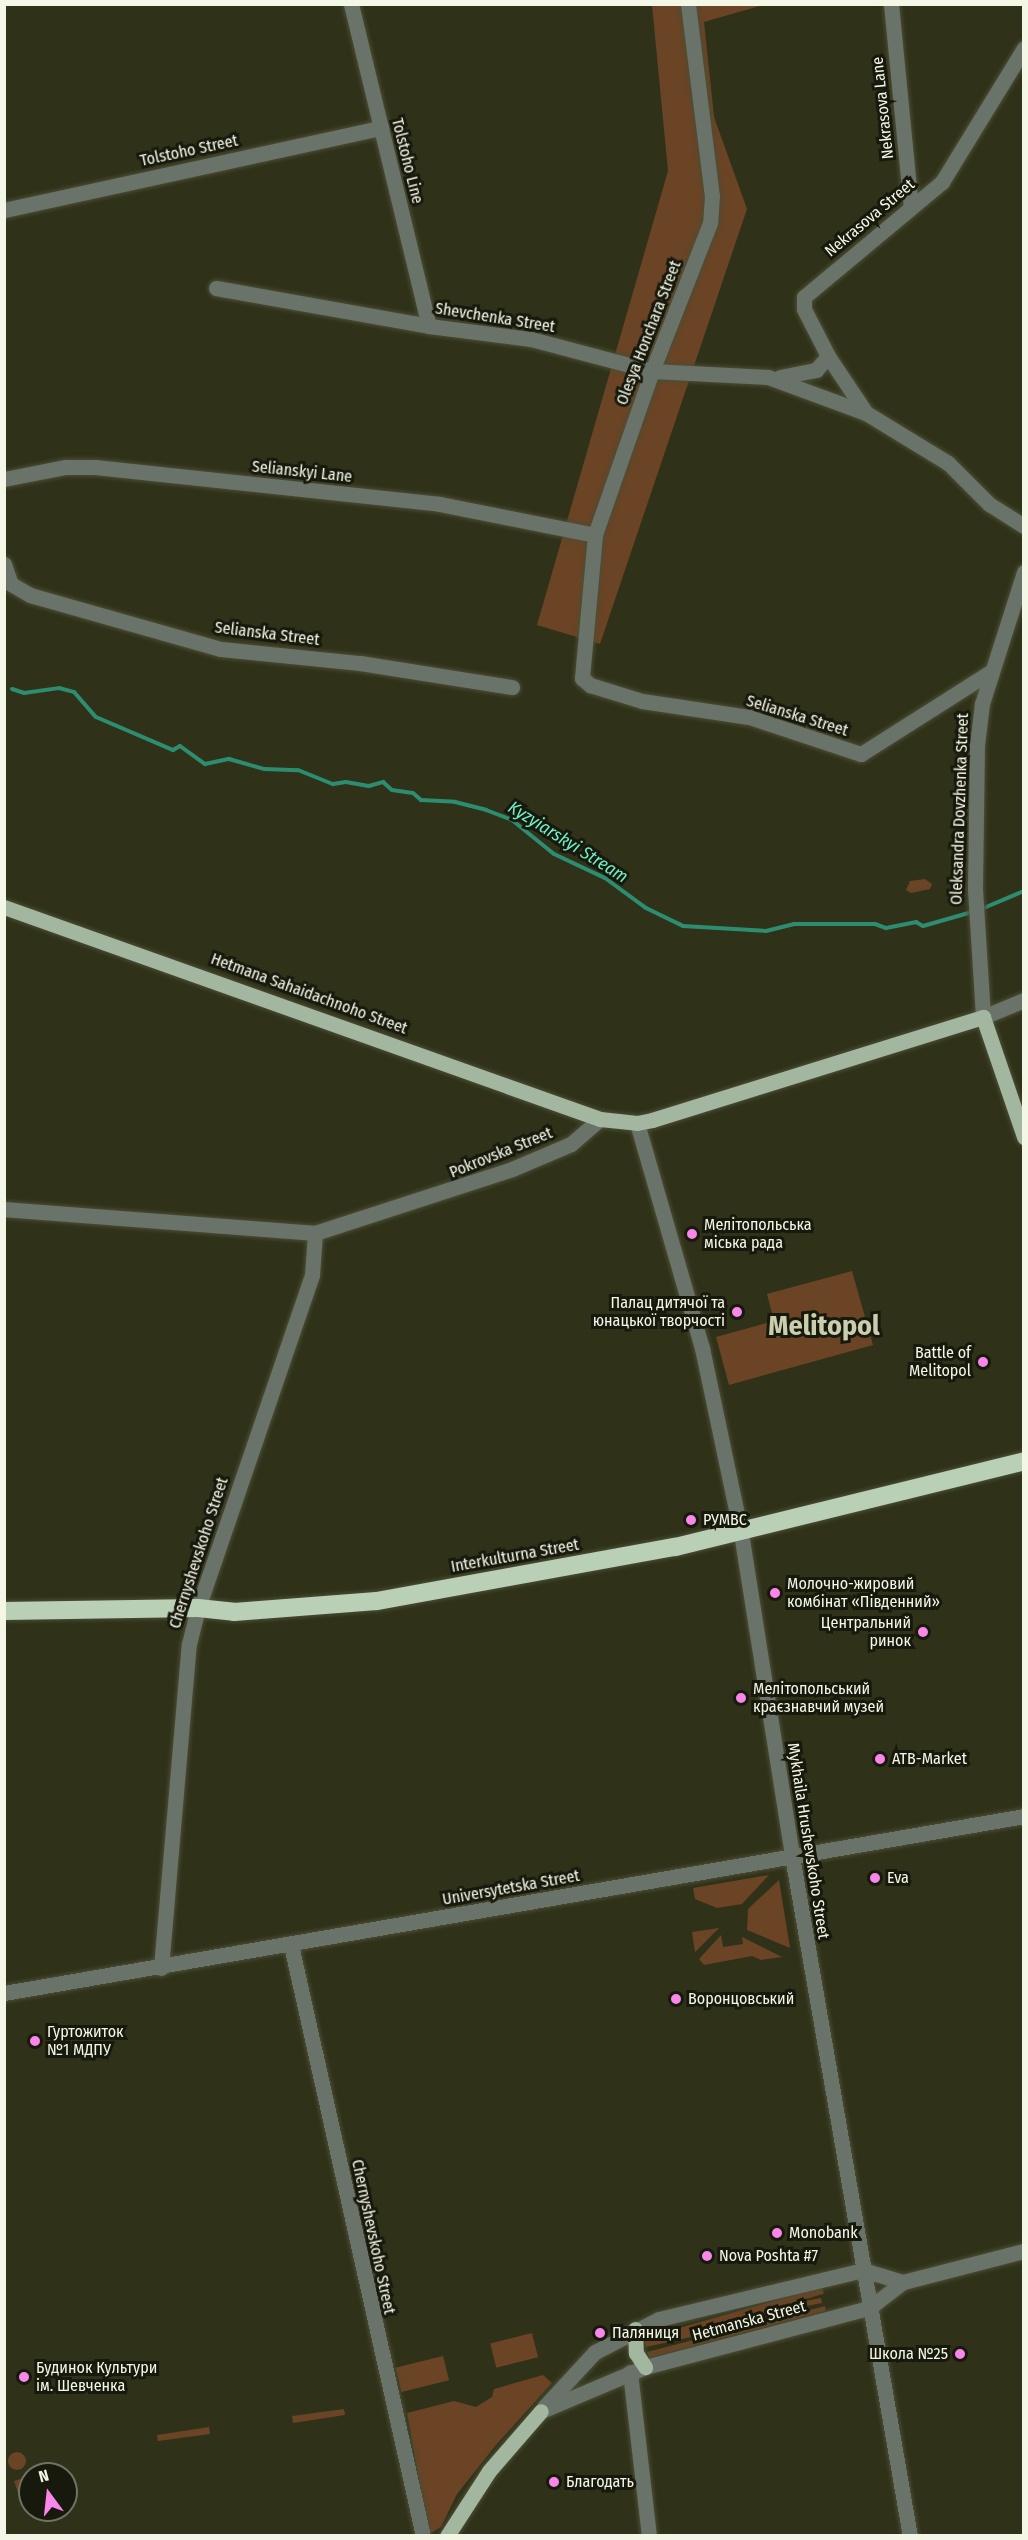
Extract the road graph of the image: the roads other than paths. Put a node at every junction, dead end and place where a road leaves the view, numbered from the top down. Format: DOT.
graph roads {
  1 [pos="351,4"];
  2 [pos="688,4"];
  3 [pos="891,4"];
  4 [pos="1023,48"];
  5 [pos="381,128"];
  6 [pos="911,207"];
  7 [pos="4,210"];
  8 [pos="216,288"];
  9 [pos="429,326"];
  10 [pos="828,356"];
  11 [pos="652,371"];
  12 [pos="768,377"];
  13 [pos="866,412"];
  14 [pos="4,479"];
  15 [pos="1023,526"];
  16 [pos="595,535"];
  17 [pos="4,564"];
  18 [pos="1023,572"];
  19 [pos="580,670"];
  20 [pos="990,672"];
  21 [pos="512,687"];
  22 [pos="4,907"];
  23 [pos="1023,1000"];
  24 [pos="983,1017"];
  25 [pos="600,1119"];
  26 [pos="637,1123"];
  27 [pos="1023,1137"];
  28 [pos="4,1209"];
  29 [pos="315,1233"];
  30 [pos="1023,1461"];
  31 [pos="741,1533"];
  32 [pos="198,1608"];
  33 [pos="4,1611"];
  34 [pos="1023,1816"];
  35 [pos="792,1856"];
  36 [pos="291,1945"];
  37 [pos="161,1968"];
  38 [pos="4,1994"];
  39 [pos="1023,2251"];
  40 [pos="863,2270"];
  41 [pos="903,2282"];
  42 [pos="869,2308"];
  43 [pos="635,2329"];
  44 [pos="637,2369"];
  45 [pos="541,2411"];
  46 [pos="423,2535"];
  47 [pos="447,2535"];
  48 [pos="649,2535"];
  49 [pos="910,2535"];
  1 -- 5 [label="street, Tolstoho Line"];
  2 -- 11 [label="street, Olesya Honchara Street"];
  3 -- 6 [label="street, Nekrasova Lane"];
  4 -- 6 [label="street, Nekrasova Street"];
  5 -- 7 [label="street, Tolstoho Street"];
  5 -- 9 [label="street, Tolstoho Line"];
  6 -- 10 [label="street, Nekrasova Street"];
  8 -- 9 [label="street, Shevchenka Street"];
  9 -- 11 [label="street, Shevchenka Street"];
  10 -- 12 [label="street, Shevchenka Street"];
  10 -- 13 [label="street, Nekrasova Street"];
  11 -- 12 [label="street, Shevchenka Street"];
  11 -- 16 [label="street, Olesya Honchara Street"];
  12 -- 13 [label="street, Shevchenka Street"];
  13 -- 15 [label="street, Shevchenka Street"];
  14 -- 16 [label="street, Selianskyi Lane"];
  16 -- 19 [label="street, Olesya Honchara Street"];
  17 -- 21 [label="street, Selianska Street"];
  18 -- 20 [label="street, Oleksandra Dovzhenka Street"];
  19 -- 20 [label="street, Selianska Street"];
  20 -- 24 [label="street, Oleksandra Dovzhenka Street"];
  22 -- 25 [label="main road, Hetmana Sahaidachnoho Street"];
  23 -- 24 [label="street"];
  24 -- 26 [label="main road"];
  24 -- 27 [label="main road"];
  25 -- 26 [label="main road"];
  25 -- 29 [label="street, Pokrovska Street"];
  26 -- 31 [label="street, Mykhaila Hrushevskoho Street"];
  28 -- 29 [label="street, Pokrovska Street"];
  29 -- 32 [label="street, Chernyshevskoho Street"];
  30 -- 31 [label="highway, Interkulturna Street"];
  31 -- 32 [label="highway, Interkulturna Street"];
  31 -- 35 [label="street, Mykhaila Hrushevskoho Street"];
  32 -- 33 [label="highway, Interkulturna Street"];
  32 -- 37 [label="street, Chernyshevskoho Street"];
  34 -- 35 [label="street, Universytetska Street"];
  35 -- 36 [label="street, Universytetska Street"];
  35 -- 40 [label="street, Mykhaila Hrushevskoho Street"];
  36 -- 37 [label="street, Universytetska Street"];
  36 -- 46 [label="street, Chernyshevskoho Street"];
  37 -- 38 [label="street, Universytetska Street"];
  39 -- 41 [label="street, Hetmanska Street"];
  40 -- 41 [label="street"];
  40 -- 42 [label="street, Mykhaila Hrushevskoho Street"];
  40 -- 43 [label="street, Hetmanska Street"];
  41 -- 42 [label="street, Hetmanska Street"];
  42 -- 44 [label="street, Hetmanska Street"];
  42 -- 49 [label="street, Mykhaila Hrushevskoho Street"];
  43 -- 44 [label="main road"];
  43 -- 45 [label="street, Hetmanska Street"];
  44 -- 45 [label="street, Hetmanska Street"];
  44 -- 48 [label="street"];
  45 -- 47 [label="main road"];
}
